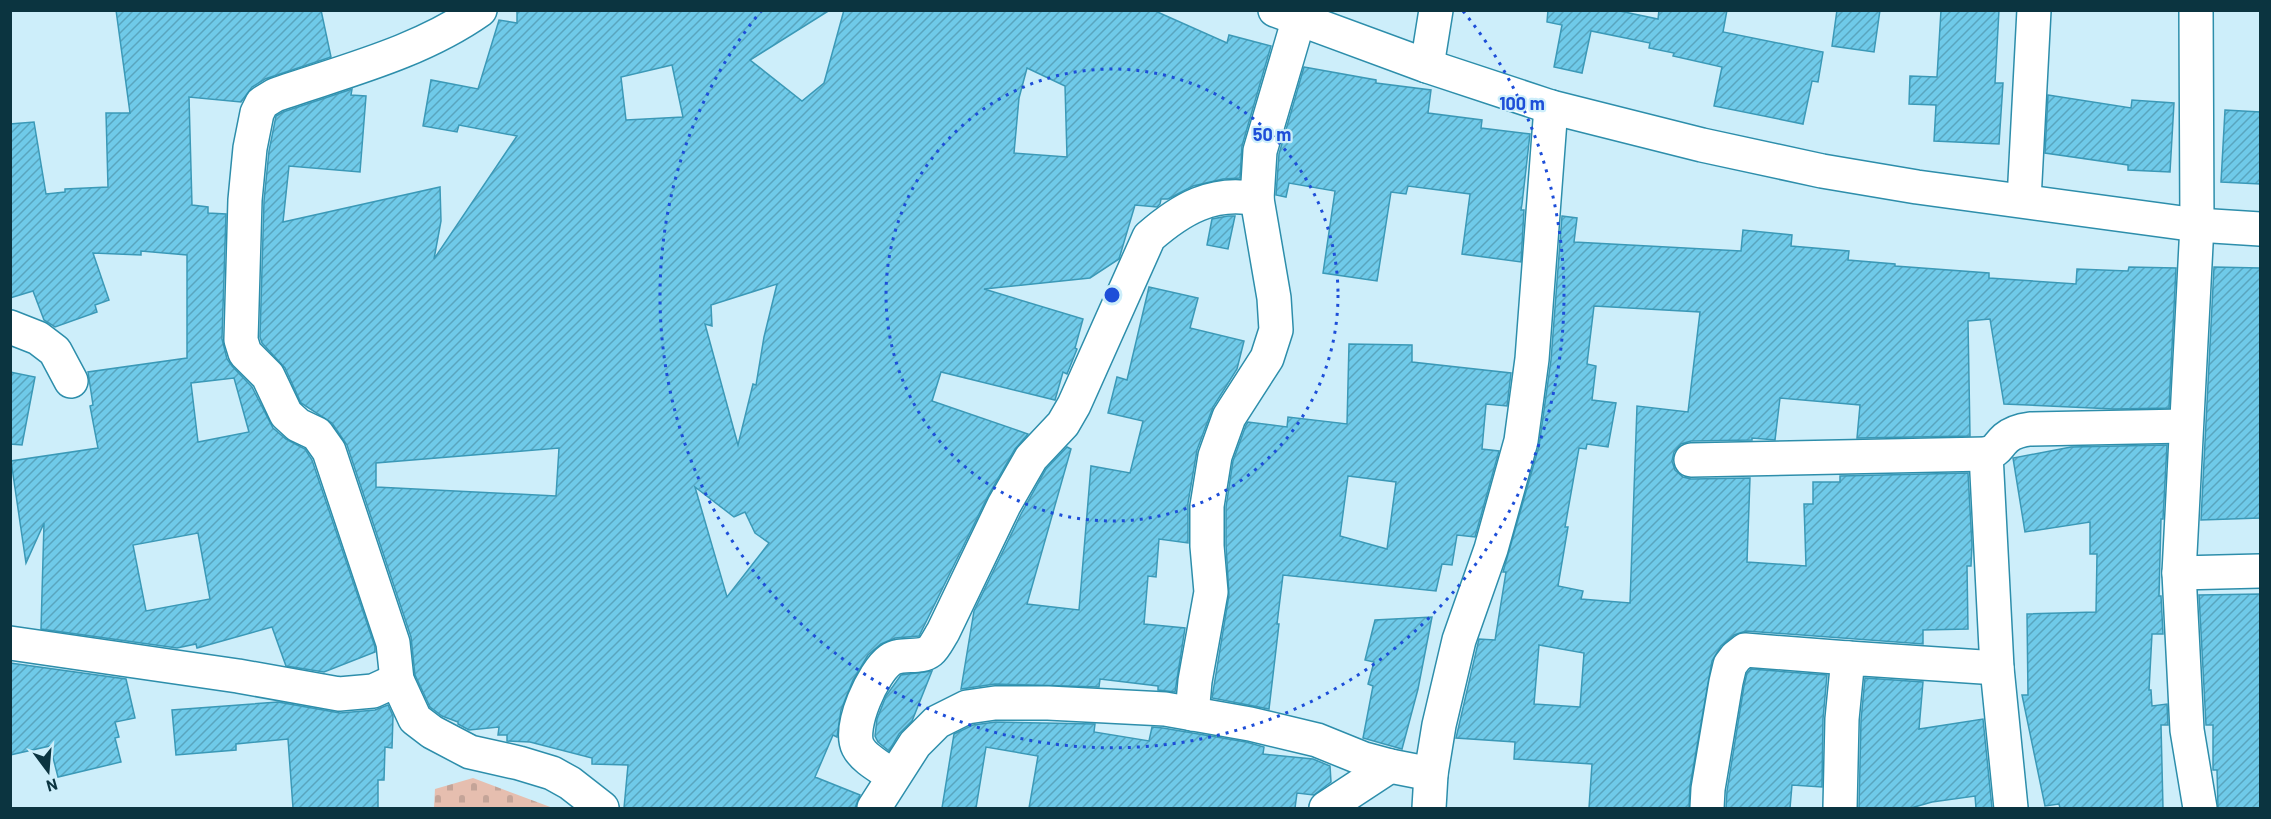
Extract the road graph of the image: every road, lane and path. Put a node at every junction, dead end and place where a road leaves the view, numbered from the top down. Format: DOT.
graph roads {
  1 [pos="480,10"];
  2 [pos="1436,10"];
  3 [pos="2034,10"];
  4 [pos="2196,10"];
  5 [pos="1287,14"];
  6 [pos="1427,66"];
  7 [pos="1551,107"];
  8 [pos="1257,199"];
  9 [pos="2024,200"];
  10 [pos="2197,225"];
  11 [pos="2260,229"];
  12 [pos="10,327"];
  13 [pos="71,381"];
  14 [pos="2186,426"];
  15 [pos="1986,454"];
  16 [pos="1690,460"];
  17 [pos="2260,571"];
  18 [pos="2179,573"];
  19 [pos="10,643"];
  20 [pos="1848,658"];
  21 [pos="1997,668"];
  22 [pos="397,680"];
  23 [pos="1192,714"];
  24 [pos="1390,766"];
  25 [pos="1431,774"];
  26 [pos="893,776"];
  27 [pos="603,808"];
  28 [pos="874,808"];
  29 [pos="1326,808"];
  30 [pos="1429,808"];
  31 [pos="1707,808"];
  32 [pos="1840,808"];
  33 [pos="2011,808"];
  34 [pos="2200,808"];
  1 -- 22 [label="street"];
  2 -- 6 [label="street"];
  3 -- 9 [label="street"];
  4 -- 10 [label="street"];
  5 -- 6 [label="street"];
  5 -- 8 [label="street"];
  6 -- 7 [label="street"];
  7 -- 9 [label="street"];
  7 -- 25 [label="street"];
  8 -- 23 [label="street"];
  8 -- 26 [label="street"];
  9 -- 10 [label="street"];
  10 -- 11 [label="street"];
  10 -- 14 [label="street"];
  12 -- 13 [label="street"];
  14 -- 15 [label="street"];
  14 -- 18 [label="street"];
  15 -- 16 [label="street"];
  15 -- 21 [label="street"];
  17 -- 18 [label="street"];
  18 -- 34 [label="street"];
  19 -- 22 [label="street"];
  20 -- 21 [label="street"];
  20 -- 31 [label="street"];
  20 -- 32 [label="street"];
  21 -- 33 [label="street"];
  22 -- 27 [label="street"];
  23 -- 24 [label="street"];
  23 -- 26 [label="street"];
  24 -- 25 [label="street"];
  24 -- 29 [label="street"];
  25 -- 30 [label="street"];
  26 -- 28 [label="street"];
}
